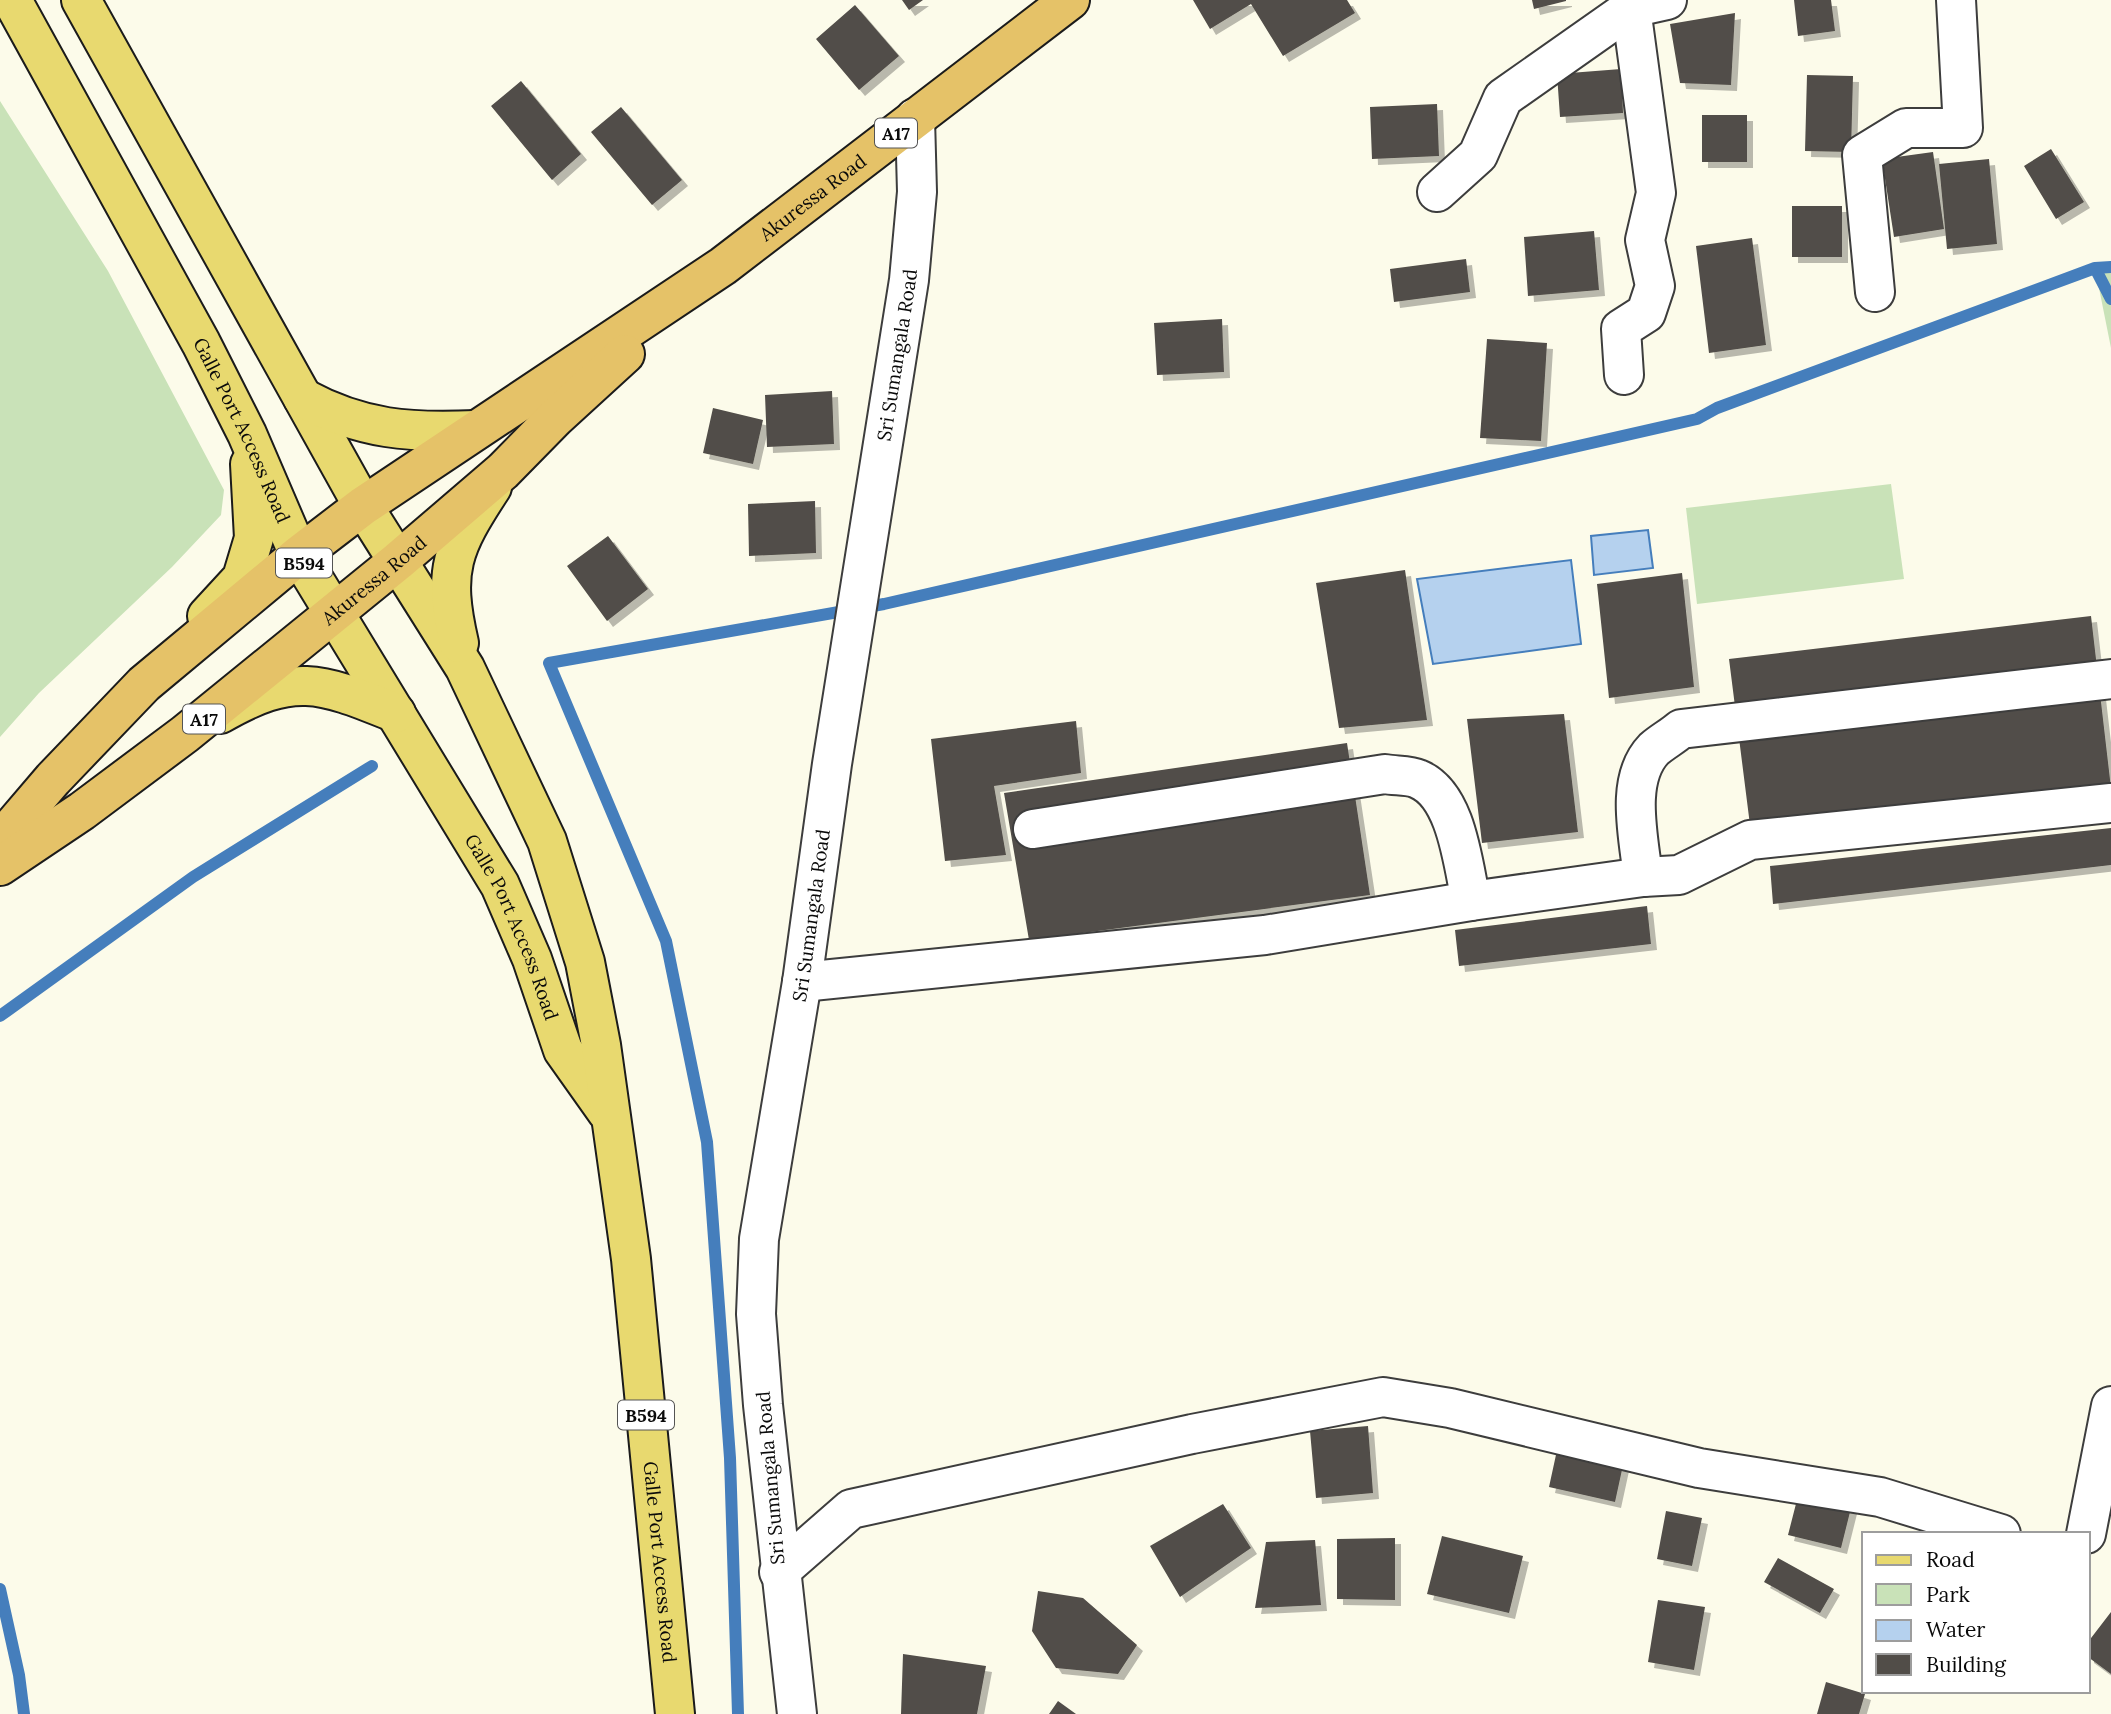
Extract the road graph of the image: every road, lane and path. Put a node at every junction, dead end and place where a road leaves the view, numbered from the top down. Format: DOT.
graph roads {
  1 [pos="12,0"];
  2 [pos="81,0"];
  3 [pos="1070,0"];
  4 [pos="1956,0"];
  5 [pos="1649,4"];
  6 [pos="915,118"];
  7 [pos="1437,192"];
  8 [pos="723,266"];
  9 [pos="1875,292"];
  10 [pos="1624,375"];
  11 [pos="303,398"];
  12 [pos="476,430"];
  13 [pos="247,434"];
  14 [pos="503,471"];
  15 [pos="363,506"];
  16 [pos="299,555"];
  17 [pos="398,561"];
  18 [pos="334,611"];
  19 [pos="465,668"];
  20 [pos="2111,679"];
  21 [pos="144,684"];
  22 [pos="396,713"];
  23 [pos="186,734"];
  24 [pos="2111,803"];
  25 [pos="1033,830"];
  26 [pos="0,841"];
  27 [pos="0,866"];
  28 [pos="1643,877"];
  29 [pos="1471,901"];
  30 [pos="802,982"];
  31 [pos="610,1116"];
  32 [pos="2111,1406"];
  33 [pos="1994,1532"];
  34 [pos="2086,1532"];
  35 [pos="779,1572"];
  36 [pos="675,1714"];
  37 [pos="797,1714"];
  1 -- 13 [label="main road, Galle Port Access Road / B594"];
  2 -- 11 [label="main road, Galle Port Access Road / B594"];
  3 -- 6 [label="highway, Akuressa Road / A17"];
  4 -- 9 [label="street"];
  5 -- 7 [label="street"];
  5 -- 10 [label="street"];
  6 -- 8 [label="highway, Akuressa Road / A17"];
  6 -- 30 [label="street, Sri Sumangala Road"];
  8 -- 12 [label="highway, Akuressa Road / A17"];
  8 -- 14 [label="highway, Akuressa Road / A17"];
  11 -- 12 [label="main road"];
  11 -- 15 [label="main road, Galle Port Access Road / B594"];
  12 -- 15 [label="highway, Akuressa Road / A17"];
  13 -- 16 [label="main road, Galle Port Access Road / B594"];
  13 -- 21 [label="main road"];
  14 -- 17 [label="highway, Akuressa Road / A17"];
  14 -- 19 [label="main road"];
  15 -- 16 [label="highway, Akuressa Road / A17"];
  15 -- 17 [label="main road, Galle Port Access Road / B594"];
  16 -- 18 [label="main road, Galle Port Access Road / B594"];
  16 -- 21 [label="highway, Akuressa Road / A17"];
  17 -- 18 [label="highway, Akuressa Road / A17"];
  17 -- 19 [label="main road, Galle Port Access Road / B594"];
  18 -- 22 [label="main road, Galle Port Access Road / B594"];
  18 -- 23 [label="highway, Akuressa Road / A17"];
  19 -- 31 [label="main road, Galle Port Access Road / B594"];
  20 -- 28 [label="street"];
  21 -- 26 [label="highway, Akuressa Road / A17"];
  22 -- 23 [label="main road"];
  22 -- 31 [label="main road, Galle Port Access Road / B594"];
  23 -- 27 [label="highway, Akuressa Road / A17"];
  24 -- 28 [label="street"];
  25 -- 29 [label="street"];
  28 -- 29 [label="street"];
  29 -- 30 [label="street"];
  30 -- 35 [label="street, Sri Sumangala Road"];
  31 -- 36 [label="main road, Galle Port Access Road / B594"];
  32 -- 34 [label="street"];
  33 -- 35 [label="street"];
  35 -- 37 [label="street, Sri Sumangala Road"];
}
